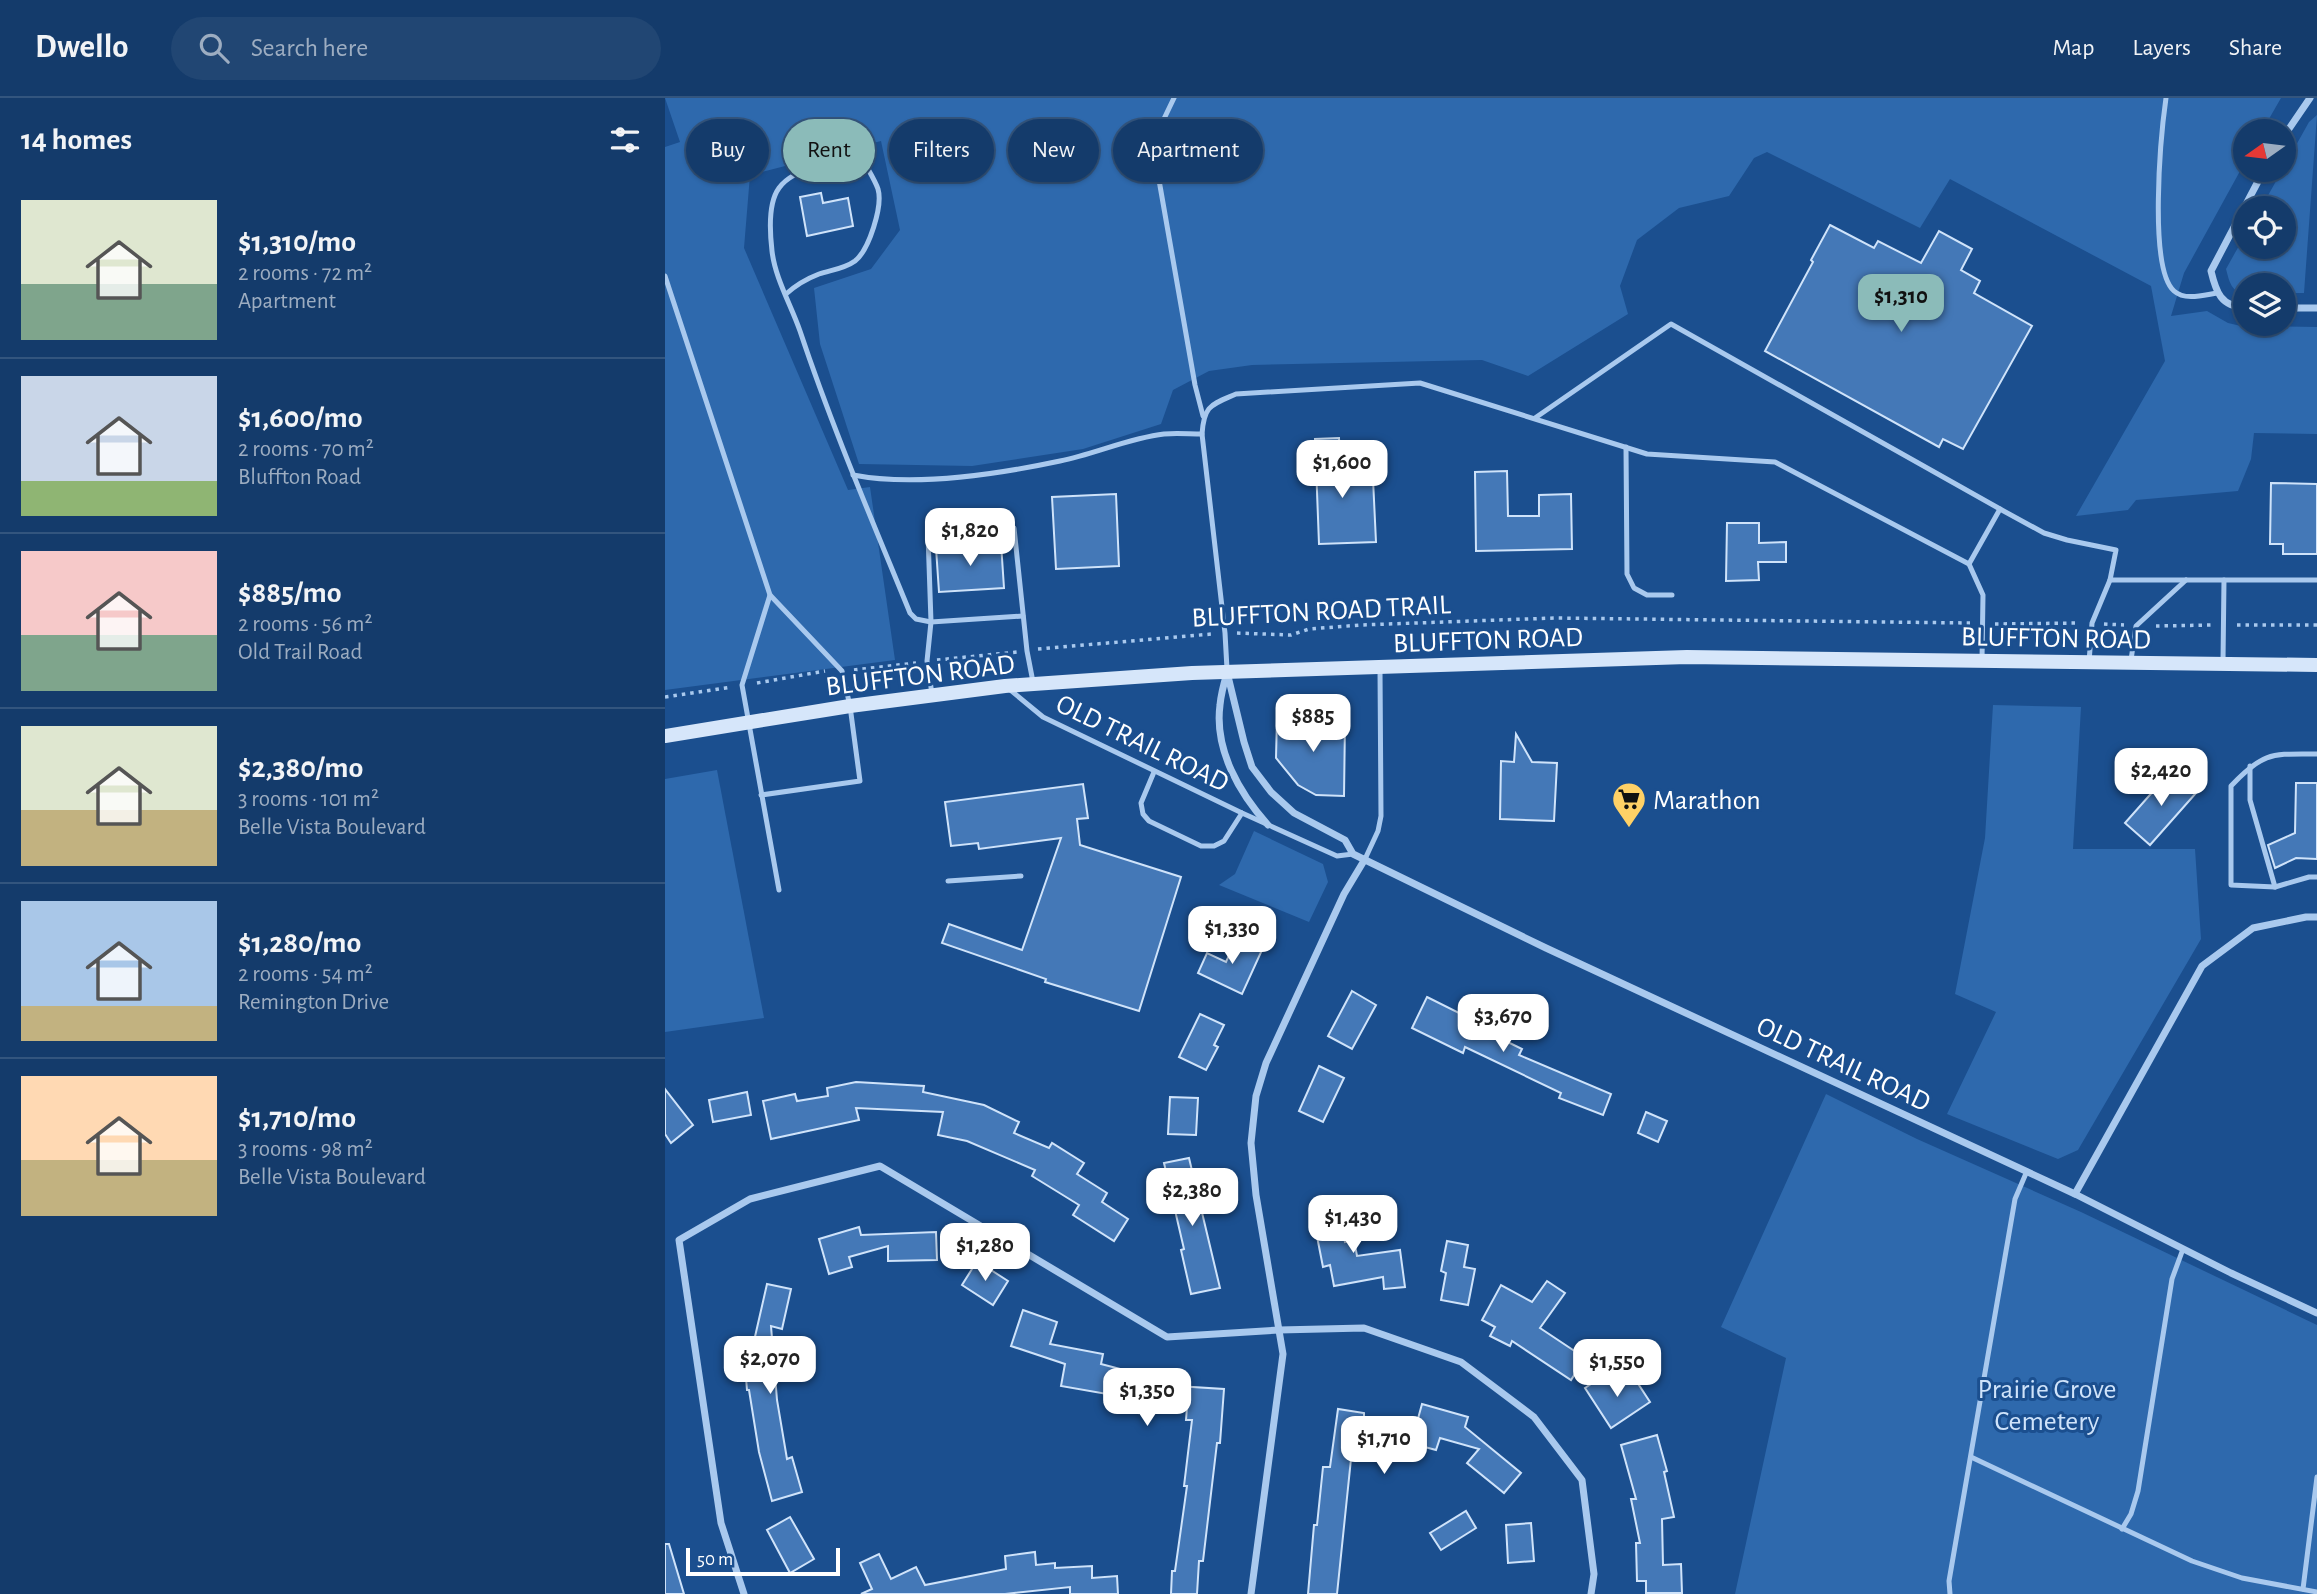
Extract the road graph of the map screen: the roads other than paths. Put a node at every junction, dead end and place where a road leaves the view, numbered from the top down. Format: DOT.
graph roads {
  1 [pos="1174,98"];
  2 [pos="2166,98"];
  3 [pos="2310,98"];
  4 [pos="2296,119"];
  5 [pos="2258,182"];
  6 [pos="665,276"];
  7 [pos="2217,293"];
  8 [pos="786,294"];
  9 [pos="2233,306"];
  10 [pos="2296,308"];
  11 [pos="2317,308"];
  12 [pos="1203,415"];
  13 [pos="1535,418"];
  14 [pos="1202,434"];
  15 [pos="1626,447"];
  16 [pos="853,475"];
  17 [pos="2000,509"];
  18 [pos="1969,564"];
  19 [pos="2110,580"];
  20 [pos="2186,580"];
  21 [pos="2224,580"];
  22 [pos="2317,580"];
  23 [pos="770,595"];
  24 [pos="1672,595"];
  25 [pos="1023,616"];
  26 [pos="931,622"];
  27 [pos="1982,660"];
  28 [pos="2089,662"];
  29 [pos="2131,663"];
  30 [pos="2223,664"];
  31 [pos="2317,665"];
  32 [pos="1380,666"];
  33 [pos="1227,672"];
  34 [pos="1033,685"];
  35 [pos="1005,686"];
  36 [pos="933,696"];
  37 [pos="850,706"];
  38 [pos="748,724"];
  39 [pos="665,736"];
  40 [pos="2317,754"];
  41 [pos="2250,766"];
  42 [pos="1154,772"];
  43 [pos="761,795"];
  44 [pos="1241,813"];
  45 [pos="1268,825"];
  46 [pos="1353,854"];
  47 [pos="1365,859"];
  48 [pos="1021,876"];
  49 [pos="2317,877"];
  50 [pos="947,881"];
  51 [pos="2276,887"];
  52 [pos="779,890"];
  53 [pos="2317,917"];
  54 [pos="2027,1171"];
  55 [pos="2075,1194"];
  56 [pos="2183,1249"];
  57 [pos="2317,1313"];
  58 [pos="1279,1329"];
  59 [pos="1971,1457"];
  60 [pos="2317,1477"];
  61 [pos="2122,1529"];
  62 [pos="2302,1589"];
  63 [pos="2317,1592"];
  64 [pos="744,1594"];
  65 [pos="1251,1594"];
  66 [pos="1591,1594"];
  67 [pos="1951,1594"];
  1 -- 12 [label="lane"];
  2 -- 7 [label="lane"];
  3 -- 4 [label="street"];
  5 -- 7 [label="street"];
  6 -- 23 [label="lane"];
  7 -- 9 [label="street"];
  8 -- 8 [label="lane"];
  8 -- 16 [label="lane"];
  10 -- 11 [label="street"];
  12 -- 13 [label="lane"];
  12 -- 14 [label="lane"];
  13 -- 15 [label="lane"];
  13 -- 17 [label="lane"];
  14 -- 16 [label="lane"];
  14 -- 33 [label="lane"];
  15 -- 18 [label="lane"];
  15 -- 24 [label="lane"];
  16 -- 26 [label="lane"];
  17 -- 18 [label="lane"];
  17 -- 19 [label="lane"];
  18 -- 27 [label="lane"];
  19 -- 20 [label="lane"];
  19 -- 28 [label="lane"];
  20 -- 21 [label="lane"];
  20 -- 29 [label="lane"];
  21 -- 22 [label="lane"];
  21 -- 30 [label="lane"];
  23 -- 37 [label="lane"];
  23 -- 38 [label="lane"];
  25 -- 26 [label="lane"];
  25 -- 26 [label="lane"];
  25 -- 34 [label="lane"];
  26 -- 36 [label="lane"];
  27 -- 28 [label="main road, BLUFFTON ROAD"];
  27 -- 32 [label="main road, BLUFFTON ROAD"];
  28 -- 29 [label="main road, BLUFFTON ROAD"];
  29 -- 30 [label="main road, BLUFFTON ROAD"];
  30 -- 31 [label="main road, BLUFFTON ROAD"];
  32 -- 33 [label="main road, BLUFFTON ROAD"];
  32 -- 47 [label="lane"];
  33 -- 34 [label="main road, BLUFFTON ROAD"];
  33 -- 45 [label="street, OLD TRAIL ROAD"];
  33 -- 46 [label="street, OLD TRAIL ROAD"];
  34 -- 35 [label="main road, BLUFFTON ROAD"];
  35 -- 36 [label="main road, BLUFFTON ROAD"];
  35 -- 42 [label="lane, OLD TRAIL ROAD"];
  36 -- 37 [label="main road, BLUFFTON ROAD"];
  37 -- 38 [label="main road, BLUFFTON ROAD"];
  37 -- 43 [label="lane"];
  38 -- 39 [label="main road, BLUFFTON ROAD"];
  38 -- 43 [label="lane"];
  40 -- 41 [label="lane"];
  41 -- 51 [label="lane"];
  41 -- 51 [label="lane"];
  42 -- 44 [label="lane, OLD TRAIL ROAD"];
  42 -- 44 [label="lane"];
  43 -- 52 [label="lane"];
  44 -- 45 [label="lane, OLD TRAIL ROAD"];
  45 -- 46 [label="lane, OLD TRAIL ROAD"];
  46 -- 47 [label="street, OLD TRAIL ROAD"];
  47 -- 54 [label="street, OLD TRAIL ROAD"];
  47 -- 58 [label="street"];
  48 -- 50 [label="lane"];
  49 -- 51 [label="lane"];
  53 -- 55 [label="street"];
  54 -- 55 [label="street, OLD TRAIL ROAD"];
  54 -- 59 [label="lane"];
  55 -- 56 [label="street, OLD TRAIL ROAD"];
  56 -- 57 [label="street, OLD TRAIL ROAD"];
  56 -- 61 [label="lane"];
  58 -- 64 [label="street"];
  58 -- 65 [label="street"];
  58 -- 66 [label="street"];
  59 -- 61 [label="lane"];
  59 -- 67 [label="lane"];
  60 -- 62 [label="lane"];
  61 -- 62 [label="lane"];
  62 -- 63 [label="lane"];
}
